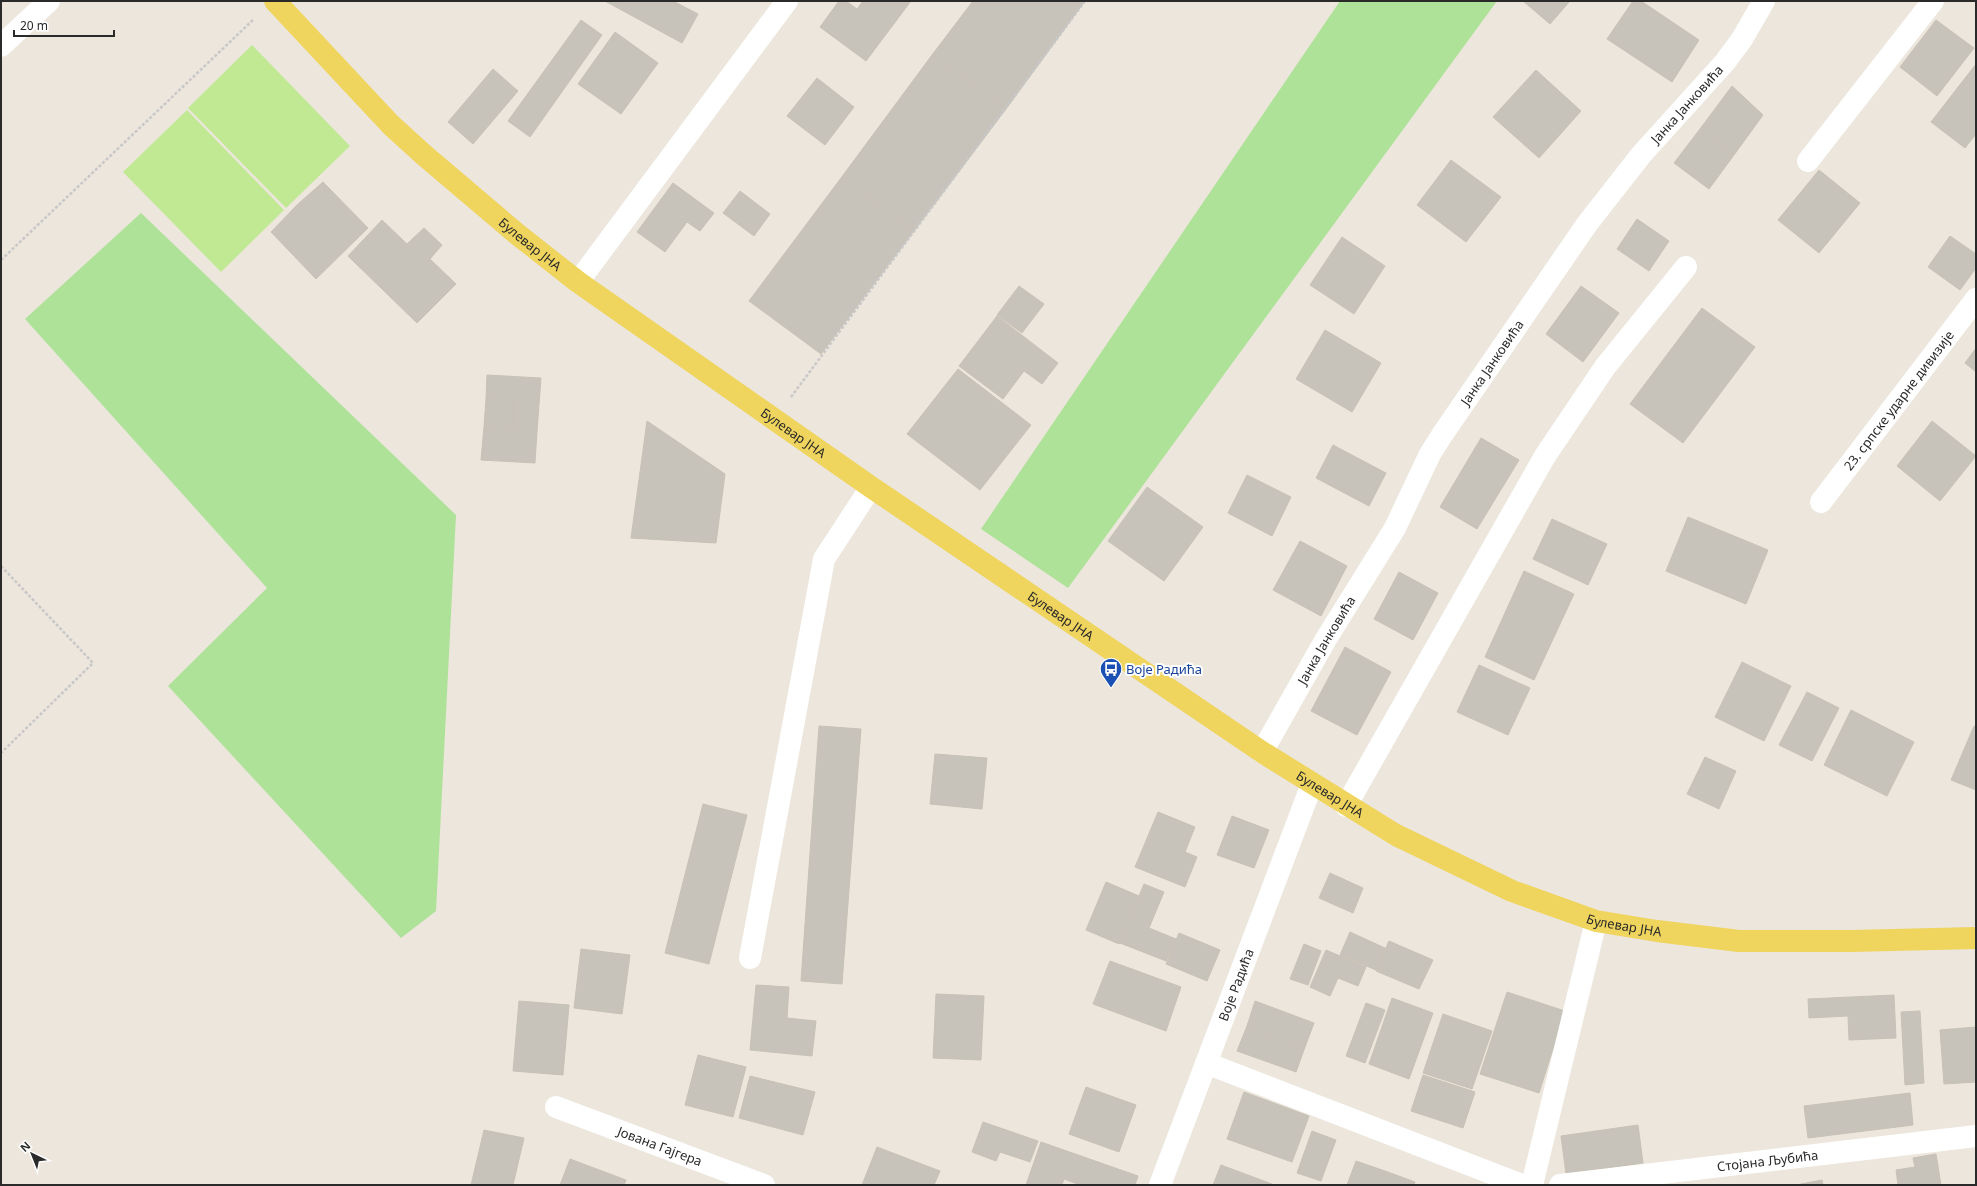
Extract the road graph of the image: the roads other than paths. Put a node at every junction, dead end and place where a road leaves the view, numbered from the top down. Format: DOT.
graph roads {
  1 [pos="275,1"];
  2 [pos="787,1"];
  3 [pos="1764,1"];
  4 [pos="1933,1"];
  5 [pos="38,5"];
  6 [pos="1,46"];
  7 [pos="1808,161"];
  8 [pos="1686,266"];
  9 [pos="578,282"];
  10 [pos="1976,299"];
  11 [pos="871,487"];
  12 [pos="1821,502"];
  13 [pos="1262,752"];
  14 [pos="1312,784"];
  15 [pos="1346,806"];
  16 [pos="1596,921"];
  17 [pos="1976,938"];
  18 [pos="750,958"];
  19 [pos="1206,1063"];
  20 [pos="556,1107"];
  21 [pos="1976,1136"];
  22 [pos="764,1185"];
  23 [pos="1160,1185"];
  24 [pos="1522,1185"];
  25 [pos="1532,1185"];
  26 [pos="1560,1185"];
  1 -- 9 [label="main road, Булевар ЈНА"];
  2 -- 9 [label="street"];
  3 -- 13 [label="street, Јанка Јанковића"];
  4 -- 7 [label="street"];
  5 -- 6 [label="street"];
  8 -- 15 [label="street"];
  9 -- 11 [label="main road, Булевар ЈНА"];
  10 -- 12 [label="street, 23. српске ударне дивизије"];
  11 -- 13 [label="main road, Булевар ЈНА"];
  11 -- 18 [label="street"];
  13 -- 14 [label="main road, Булевар ЈНА"];
  14 -- 15 [label="main road, Булевар ЈНА"];
  14 -- 19 [label="street, Воје Радића"];
  15 -- 16 [label="main road, Булевар ЈНА"];
  16 -- 17 [label="main road, Булевар ЈНА"];
  16 -- 25 [label="street"];
  19 -- 23 [label="street, Воје Радића"];
  19 -- 24 [label="street"];
  20 -- 22 [label="street, Јована Гајгера"];
  21 -- 26 [label="street, Стојана Љубића"];
}
